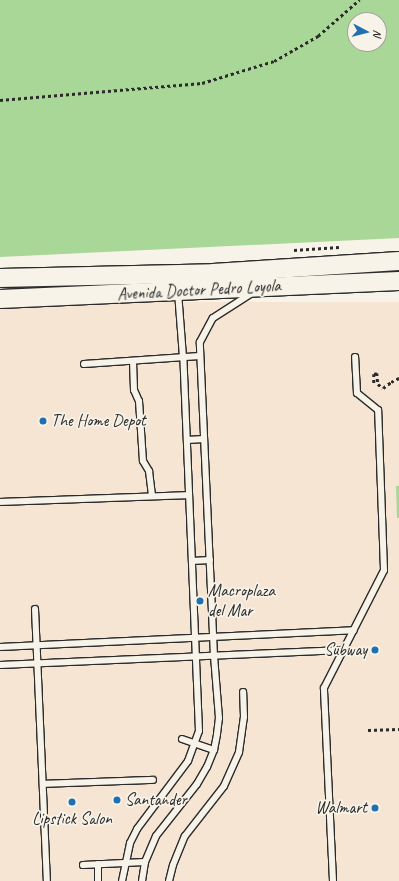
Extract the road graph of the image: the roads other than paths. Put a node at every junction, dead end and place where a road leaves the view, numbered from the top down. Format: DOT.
graph roads {
  1 [pos="399,261"];
  2 [pos="213,273"];
  3 [pos="0,278"];
  4 [pos="399,281"];
  5 [pos="185,286"];
  6 [pos="264,286"];
  7 [pos="0,299"];
  8 [pos="200,356"];
  9 [pos="355,356"];
  10 [pos="183,357"];
  11 [pos="133,361"];
  12 [pos="84,364"];
  13 [pos="204,439"];
  14 [pos="187,440"];
  15 [pos="189,495"];
  16 [pos="152,496"];
  17 [pos="0,502"];
  18 [pos="192,560"];
  19 [pos="210,560"];
  20 [pos="35,609"];
  21 [pos="354,630"];
  22 [pos="213,637"];
  23 [pos="196,638"];
  24 [pos="37,645"];
  25 [pos="0,646"];
  26 [pos="344,650"];
  27 [pos="214,656"];
  28 [pos="197,657"];
  29 [pos="38,663"];
  30 [pos="0,665"];
  31 [pos="243,692"];
  32 [pos="182,739"];
  33 [pos="195,744"];
  34 [pos="214,750"];
  35 [pos="152,780"];
  36 [pos="43,784"];
  37 [pos="145,862"];
  38 [pos="125,863"];
  39 [pos="98,864"];
  40 [pos="83,865"];
  41 [pos="47,881"];
  42 [pos="98,881"];
  43 [pos="122,881"];
  44 [pos="142,881"];
  45 [pos="170,881"];
  46 [pos="333,881"];
  1 -- 2 [label="main road, Avenida Doctor Pedro Loyola"];
  2 -- 3 [label="main road, Avenida Doctor Pedro Loyola"];
  2 -- 5 [label="lane"];
  4 -- 6 [label="main road, Avenida Doctor Pedro Loyola"];
  5 -- 6 [label="main road, Avenida Doctor Pedro Loyola"];
  5 -- 7 [label="main road, Avenida Doctor Pedro Loyola"];
  5 -- 10 [label="lane"];
  6 -- 8 [label="lane"];
  8 -- 10 [label="lane"];
  8 -- 13 [label="lane"];
  9 -- 21 [label="lane"];
  10 -- 11 [label="lane"];
  10 -- 14 [label="lane"];
  11 -- 12 [label="lane"];
  11 -- 16 [label="lane"];
  13 -- 14 [label="lane"];
  13 -- 19 [label="lane"];
  14 -- 15 [label="lane"];
  15 -- 16 [label="lane"];
  15 -- 18 [label="lane"];
  16 -- 17 [label="lane"];
  18 -- 19 [label="lane"];
  18 -- 23 [label="lane"];
  19 -- 22 [label="lane"];
  20 -- 24 [label="lane"];
  21 -- 22 [label="lane"];
  21 -- 26 [label="lane"];
  22 -- 23 [label="lane"];
  22 -- 27 [label="lane"];
  23 -- 24 [label="lane"];
  23 -- 28 [label="lane"];
  24 -- 25 [label="lane"];
  24 -- 29 [label="lane"];
  26 -- 27 [label="lane"];
  26 -- 46 [label="lane"];
  27 -- 28 [label="lane"];
  27 -- 34 [label="lane"];
  28 -- 29 [label="lane"];
  28 -- 33 [label="lane"];
  29 -- 30 [label="lane"];
  29 -- 36 [label="lane"];
  31 -- 45 [label="lane"];
  32 -- 33 [label="lane"];
  33 -- 34 [label="lane"];
  33 -- 38 [label="lane"];
  34 -- 37 [label="lane"];
  35 -- 36 [label="lane"];
  36 -- 41 [label="lane"];
  37 -- 38 [label="lane"];
  37 -- 44 [label="lane"];
  38 -- 39 [label="lane"];
  38 -- 43 [label="lane"];
  39 -- 40 [label="lane"];
  39 -- 42 [label="lane"];
}
